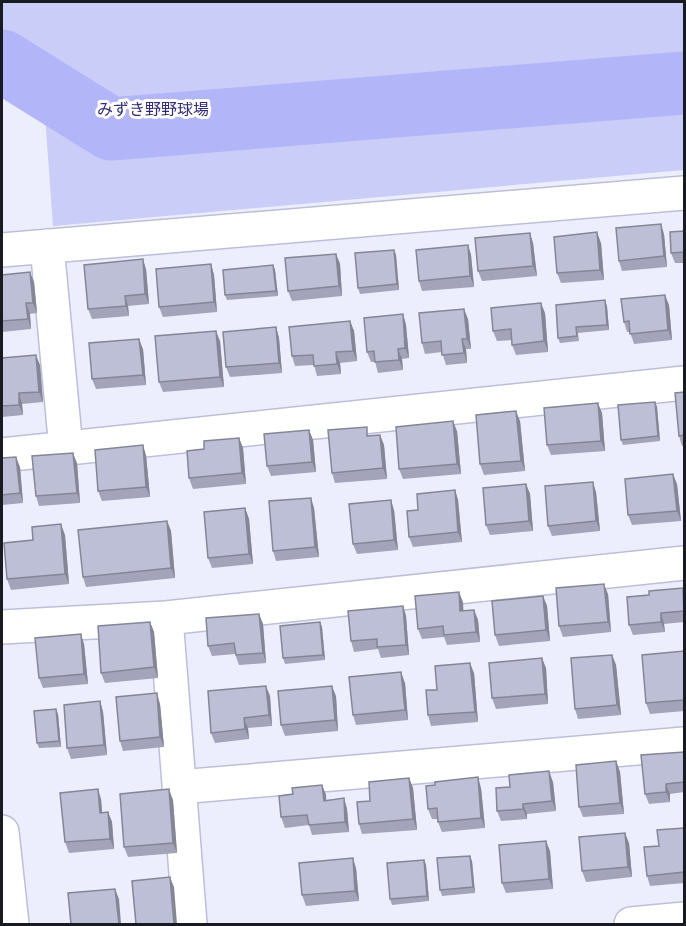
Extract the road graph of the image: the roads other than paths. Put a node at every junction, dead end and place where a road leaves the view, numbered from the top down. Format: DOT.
graph roads {
  1 [pos="684,193"];
  2 [pos="47,246"];
  3 [pos="2,250"];
  4 [pos="684,383"];
  5 [pos="66,449"];
  6 [pos="2,455"];
  7 [pos="684,563"];
  8 [pos="166,618"];
  9 [pos="2,627"];
  10 [pos="684,744"];
  11 [pos="179,787"];
  12 [pos="2,832"];
  13 [pos="684,919"];
  14 [pos="12,924"];
  15 [pos="190,924"];
  16 [pos="631,924"];
  1 -- 2 [label="street"];
  2 -- 3 [label="street"];
  2 -- 5 [label="street"];
  4 -- 5 [label="street"];
  5 -- 6 [label="street"];
  7 -- 8 [label="street"];
  8 -- 9 [label="street"];
  8 -- 11 [label="street"];
  10 -- 11 [label="street"];
  11 -- 15 [label="street"];
  12 -- 14 [label="street"];
  13 -- 16 [label="street"];
}
